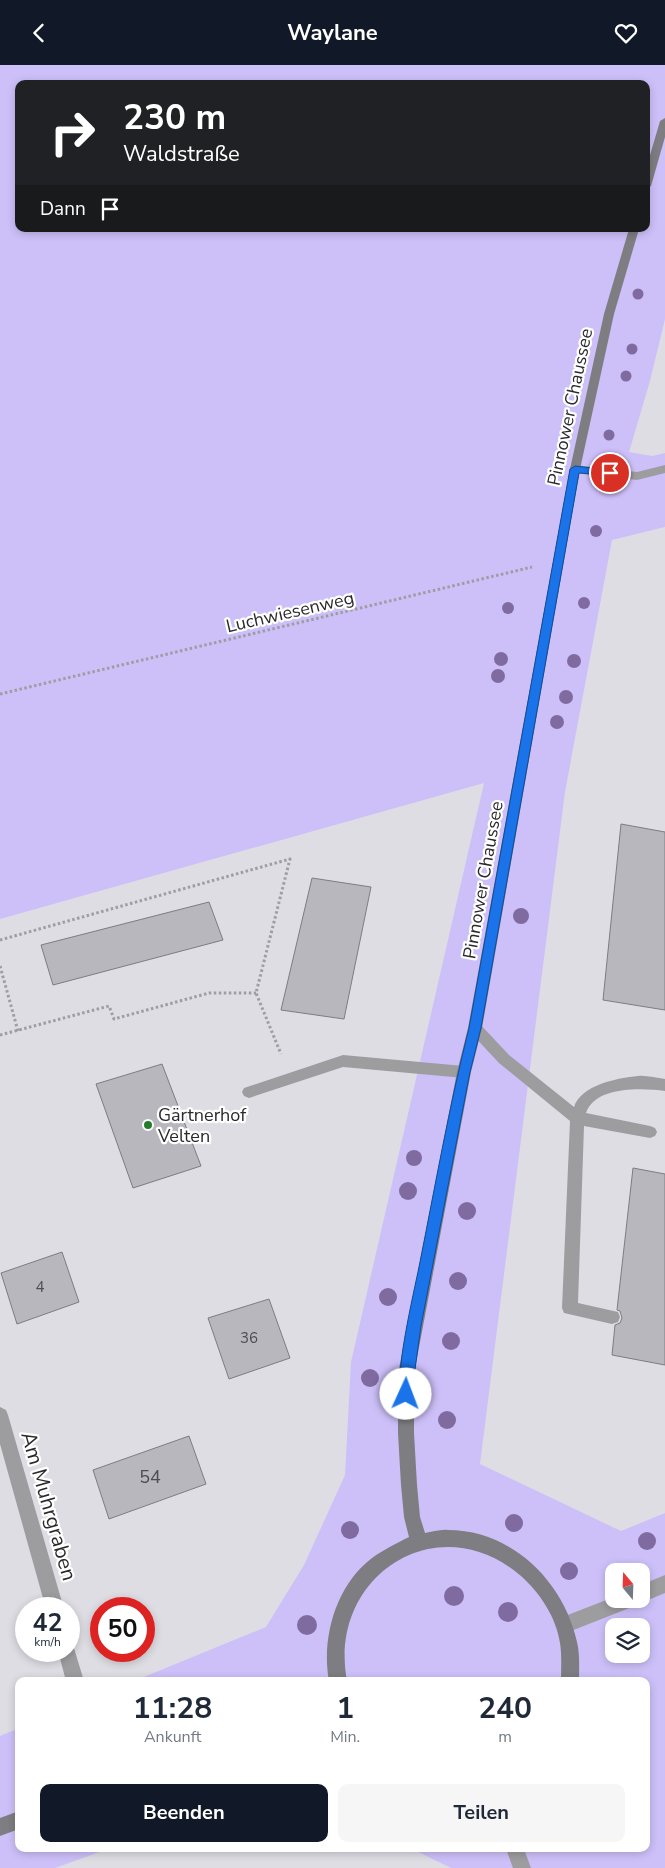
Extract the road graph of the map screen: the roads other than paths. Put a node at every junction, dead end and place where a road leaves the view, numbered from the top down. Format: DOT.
graph roads {
  1 [pos="665,121"];
  2 [pos="650,173"];
  3 [pos="633,232"];
  4 [pos="575,469"];
  5 [pos="665,469"];
  6 [pos="475,1028"];
  7 [pos="464,1072"];
  8 [pos="665,1085"];
  9 [pos="249,1092"];
  10 [pos="578,1118"];
  11 [pos="650,1132"];
  12 [pos="612,1317"];
  13 [pos="0,1415"];
  14 [pos="419,1541"];
  15 [pos="665,1584"];
  16 [pos="650,1590"];
  17 [pos="52,1597"];
  18 [pos="608,1608"];
  19 [pos="566,1624"];
  20 [pos="70,1662"];
  21 [pos="74,1677"];
  22 [pos="337,1677"];
  23 [pos="570,1677"];
  24 [pos="15,1821"];
  25 [pos="0,1827"];
  26 [pos="516,1852"];
  27 [pos="522,1868"];
  1 -- 2 [label="main road"];
  3 -- 4 [label="main road, Pinnower Chaussee"];
  4 -- 5 [label="street"];
  4 -- 6 [label="main road, Pinnower Chaussee"];
  6 -- 7 [label="main road, Pinnower Chaussee"];
  6 -- 10 [label="street"];
  7 -- 9 [label="street"];
  7 -- 14 [label="main road, Pinnower Chaussee"];
  8 -- 10 [label="street"];
  10 -- 11 [label="street"];
  10 -- 12 [label="street"];
  13 -- 17 [label="street, Am Muhrgraben"];
  14 -- 19 [label="main road"];
  14 -- 22 [label="main road"];
  15 -- 16 [label="street"];
  18 -- 19 [label="street"];
  19 -- 23 [label="main road"];
  20 -- 21 [label="street"];
  24 -- 25 [label="main road"];
  26 -- 27 [label="street"];
}
